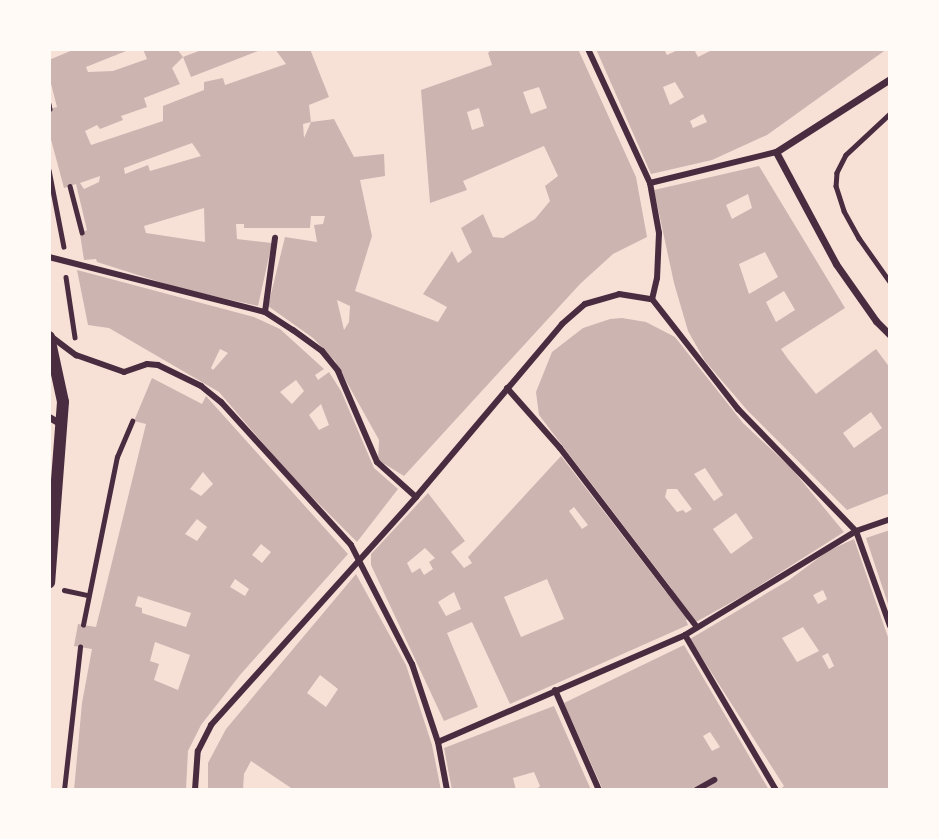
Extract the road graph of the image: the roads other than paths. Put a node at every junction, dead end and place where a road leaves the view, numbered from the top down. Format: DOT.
graph roads {
  1 [pos="588,49"];
  2 [pos="890,79"];
  3 [pos="776,152"];
  4 [pos="650,183"];
  5 [pos="275,238"];
  6 [pos="49,257"];
  7 [pos="652,299"];
  8 [pos="265,312"];
  9 [pos="890,335"];
  10 [pos="49,336"];
  11 [pos="507,388"];
  12 [pos="49,417"];
  13 [pos="61,424"];
  14 [pos="416,497"];
  15 [pos="890,519"];
  16 [pos="856,531"];
  17 [pos="358,559"];
  18 [pos="49,582"];
  19 [pos="890,626"];
  20 [pos="697,627"];
  21 [pos="685,635"];
  22 [pos="555,690"];
  23 [pos="438,743"];
  24 [pos="714,780"];
  25 [pos="195,790"];
  26 [pos="447,790"];
  27 [pos="599,790"];
  28 [pos="696,790"];
  29 [pos="776,790"];
  1 -- 4 [label="street"];
  2 -- 3 [label="street"];
  3 -- 4 [label="street"];
  3 -- 9 [label="street"];
  4 -- 7 [label="street"];
  5 -- 8 [label="street"];
  6 -- 8 [label="street"];
  7 -- 11 [label="street"];
  7 -- 16 [label="street"];
  8 -- 14 [label="street"];
  10 -- 13 [label="street"];
  10 -- 17 [label="street"];
  11 -- 14 [label="street"];
  11 -- 20 [label="street"];
  12 -- 13 [label="street"];
  13 -- 18 [label="street"];
  14 -- 17 [label="street"];
  15 -- 16 [label="street"];
  16 -- 19 [label="street"];
  16 -- 20 [label="street"];
  17 -- 23 [label="street"];
  17 -- 25 [label="street"];
  20 -- 21 [label="street"];
  21 -- 22 [label="street"];
  21 -- 29 [label="street"];
  22 -- 23 [label="street"];
  22 -- 27 [label="street"];
  23 -- 26 [label="street"];
  24 -- 28 [label="street"];
}
